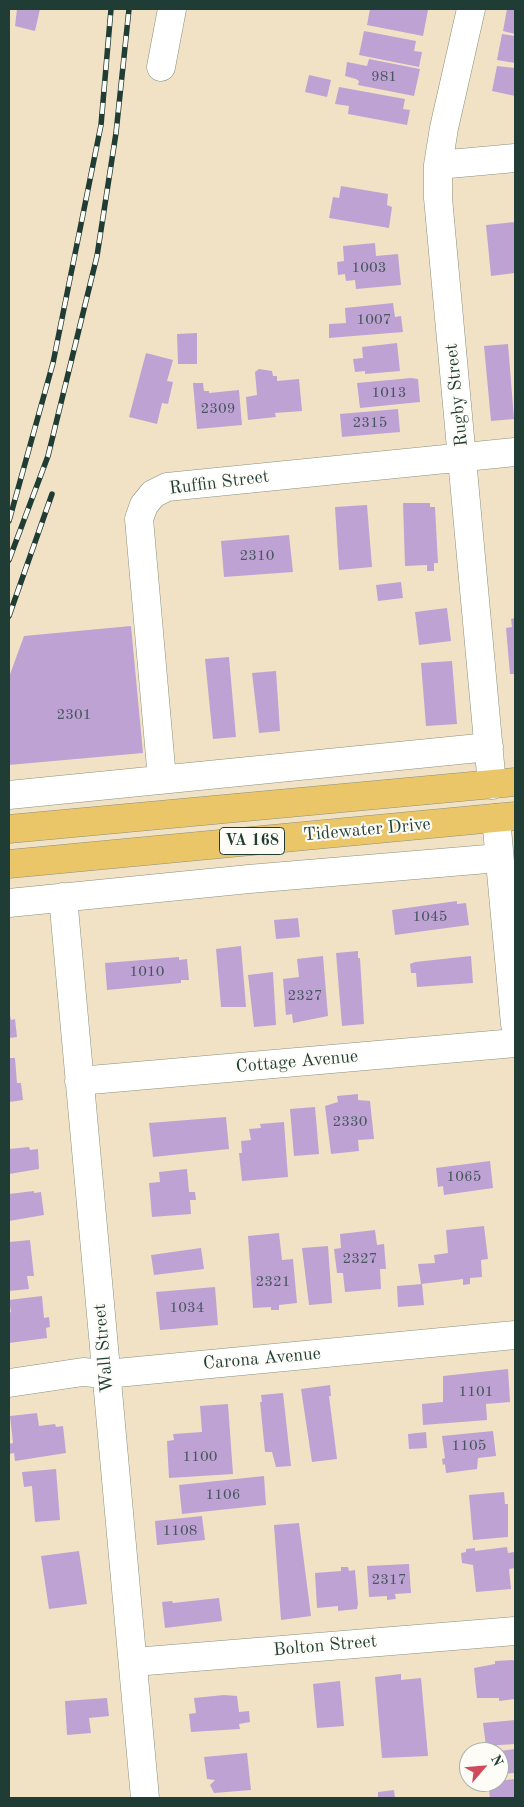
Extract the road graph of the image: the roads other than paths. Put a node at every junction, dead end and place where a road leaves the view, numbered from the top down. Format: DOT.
graph roads {
  1 [pos="172,9"];
  2 [pos="471,9"];
  3 [pos="161,66"];
  4 [pos="515,158"];
  5 [pos="438,165"];
  6 [pos="515,452"];
  7 [pos="463,457"];
  8 [pos="489,747"];
  9 [pos="162,779"];
  10 [pos="504,783"];
  11 [pos="9,795"];
  12 [pos="506,817"];
  13 [pos="9,830"];
  14 [pos="499,858"];
  15 [pos="9,864"];
  16 [pos="63,898"];
  17 [pos="9,903"];
  18 [pos="515,1024"];
  19 [pos="515,1043"];
  20 [pos="79,1081"];
  21 [pos="515,1334"];
  22 [pos="106,1374"];
  23 [pos="9,1383"];
  24 [pos="515,1630"];
  25 [pos="134,1662"];
  26 [pos="145,1798"];
  1 -- 3 [label="street"];
  2 -- 5 [label="street, Rugby Street"];
  4 -- 5 [label="street"];
  5 -- 7 [label="street, Rugby Street"];
  6 -- 7 [label="street, Ruffin Street"];
  7 -- 8 [label="street, Rugby Street"];
  7 -- 9 [label="street, Ruffin Street"];
  8 -- 9 [label="street"];
  8 -- 10 [label="street, Rugby Street"];
  9 -- 11 [label="street"];
  10 -- 13 [label="highway, Tidewater Drive / VA 168"];
  12 -- 14 [label="street"];
  12 -- 15 [label="highway, Tidewater Drive / VA 168"];
  14 -- 16 [label="street"];
  14 -- 18 [label="street"];
  16 -- 17 [label="street"];
  16 -- 20 [label="street, Wall Street"];
  19 -- 20 [label="street, Cottage Avenue"];
  20 -- 22 [label="street, Wall Street"];
  21 -- 22 [label="street, Carona Avenue"];
  22 -- 23 [label="street, Carona Avenue"];
  22 -- 25 [label="street, Wall Street"];
  24 -- 25 [label="street, Bolton Street"];
  25 -- 26 [label="street, Wall Street"];
}
